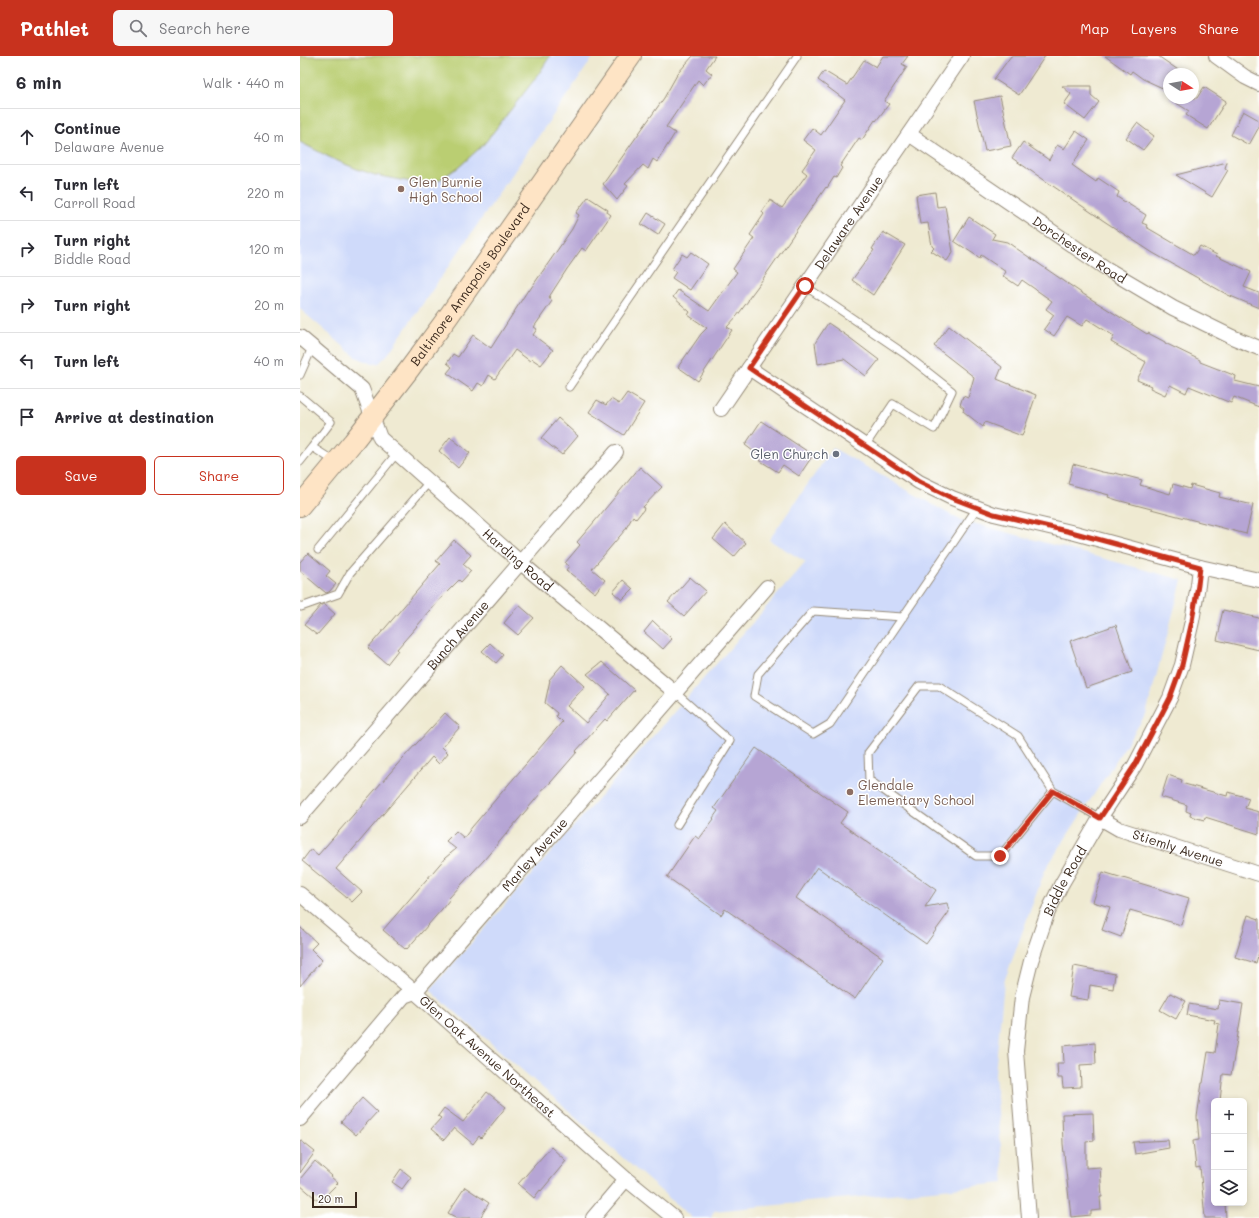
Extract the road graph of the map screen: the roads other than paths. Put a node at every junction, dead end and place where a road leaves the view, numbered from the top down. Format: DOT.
graph roads {
  1 [pos="631,56"];
  2 [pos="797,56"];
  3 [pos="962,56"];
  4 [pos="1216,56"];
  5 [pos="1259,84"];
  6 [pos="909,134"];
  7 [pos="805,286"];
  8 [pos="300,338"];
  9 [pos="312,348"];
  10 [pos="1259,348"];
  11 [pos="749,368"];
  12 [pos="300,375"];
  13 [pos="568,387"];
  14 [pos="300,396"];
  15 [pos="721,409"];
  16 [pos="373,418"];
  17 [pos="865,446"];
  18 [pos="312,447"];
  19 [pos="616,452"];
  20 [pos="397,453"];
  21 [pos="300,462"];
  22 [pos="336,463"];
  23 [pos="430,481"];
  24 [pos="300,506"];
  25 [pos="978,508"];
  26 [pos="318,550"];
  27 [pos="520,563"];
  28 [pos="1200,567"];
  29 [pos="1259,580"];
  30 [pos="767,587"];
  31 [pos="300,606"];
  32 [pos="903,616"];
  33 [pos="676,693"];
  34 [pos="1053,791"];
  35 [pos="300,817"];
  36 [pos="1100,818"];
  37 [pos="677,825"];
  38 [pos="1259,874"];
  39 [pos="300,894"];
  40 [pos="416,992"];
  41 [pos="300,1118"];
  42 [pos="626,1179"];
  43 [pos="593,1218"];
  44 [pos="674,1218"];
  45 [pos="1029,1218"];
  1 -- 16 [label="main road, Baltimore Annapolis Boulevard"];
  2 -- 13 [label="lane"];
  3 -- 6 [label="street, Delaware Avenue"];
  4 -- 5 [label="street"];
  6 -- 7 [label="street, Delaware Avenue"];
  6 -- 10 [label="street, Dorchester Road"];
  7 -- 11 [label="street, Delaware Avenue"];
  7 -- 17 [label="lane"];
  8 -- 9 [label="street, Harding Road"];
  9 -- 12 [label="lane"];
  9 -- 16 [label="street, Harding Road"];
  11 -- 15 [label="street, Delaware Avenue"];
  11 -- 17 [label="street"];
  14 -- 18 [label="lane"];
  16 -- 20 [label="street, Harding Road"];
  16 -- 22 [label="main road, Baltimore Annapolis Boulevard"];
  17 -- 25 [label="street"];
  18 -- 21 [label="lane"];
  18 -- 22 [label="lane"];
  19 -- 27 [label="street, Bunch Avenue"];
  20 -- 23 [label="street, Harding Road"];
  20 -- 26 [label="lane"];
  22 -- 24 [label="main road, Baltimore Annapolis Boulevard"];
  23 -- 27 [label="street, Harding Road"];
  23 -- 31 [label="lane"];
  25 -- 28 [label="street"];
  25 -- 32 [label="lane"];
  27 -- 33 [label="street, Harding Road"];
  27 -- 35 [label="street, Bunch Avenue"];
  28 -- 29 [label="street"];
  28 -- 36 [label="street, Biddle Road"];
  30 -- 33 [label="street, Marley Avenue"];
  32 -- 32 [label="lane"];
  33 -- 37 [label="lane"];
  33 -- 40 [label="street, Marley Avenue"];
  34 -- 34 [label="lane"];
  34 -- 36 [label="lane"];
  36 -- 38 [label="street, Stiemly Avenue"];
  36 -- 45 [label="street, Biddle Road"];
  39 -- 40 [label="street, Glen Oak Avenue Northeast"];
  40 -- 41 [label="street, Marley Avenue"];
  40 -- 42 [label="street, Glen Oak Avenue Northeast"];
  42 -- 43 [label="street"];
  42 -- 44 [label="street, Glen Oak Avenue Northeast"];
}
